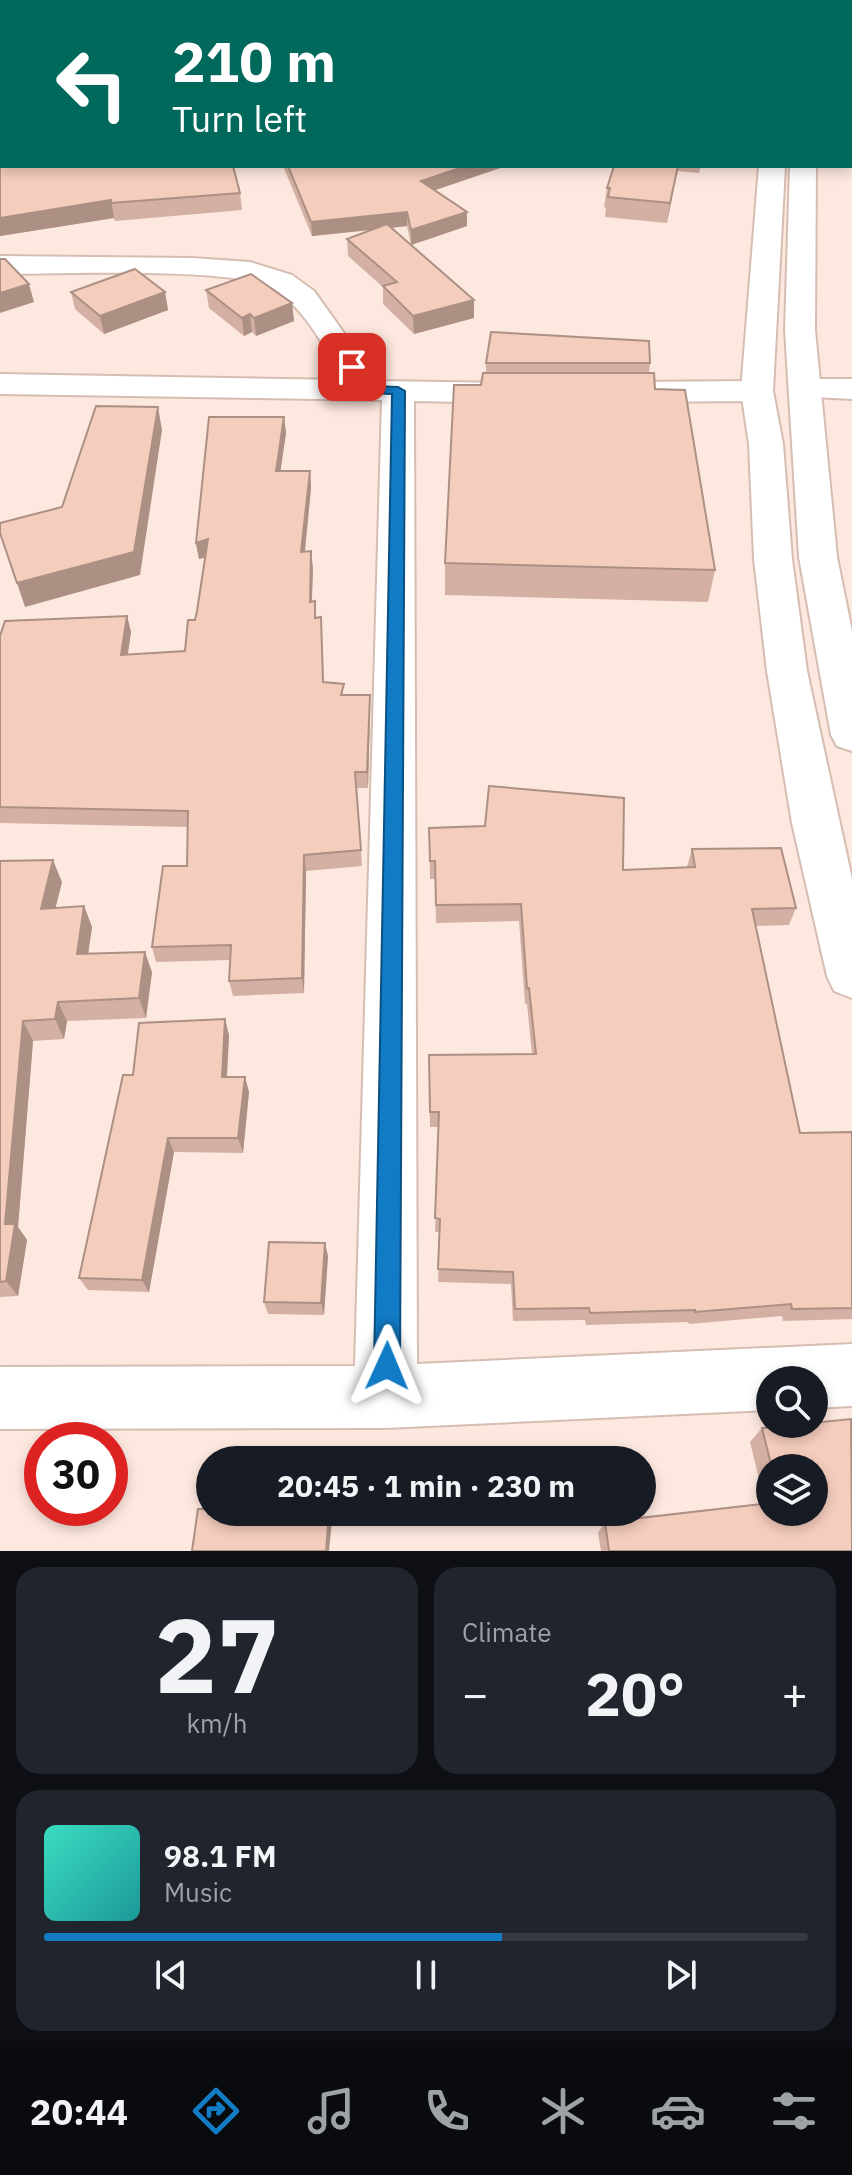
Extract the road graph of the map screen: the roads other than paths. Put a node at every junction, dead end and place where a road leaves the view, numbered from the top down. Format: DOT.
graph roads {
  1 [pos="772,168"];
  2 [pos="803,168"];
  3 [pos="0,265"];
  4 [pos="0,384"];
  5 [pos="805,389"];
  6 [pos="852,389"];
  7 [pos="383,390"];
  8 [pos="757,391"];
  9 [pos="600,392"];
  10 [pos="537,393"];
  11 [pos="852,735"];
  12 [pos="852,976"];
  13 [pos="852,1375"];
  14 [pos="386,1397"];
  15 [pos="0,1398"];
  1 -- 8 [label="main road"];
  2 -- 5 [label="main road"];
  3 -- 7 [label="main road"];
  4 -- 7 [label="main road"];
  5 -- 6 [label="main road"];
  5 -- 11 [label="main road"];
  7 -- 10 [label="main road"];
  7 -- 14 [label="main road"];
  8 -- 9 [label="main road"];
  8 -- 12 [label="main road"];
  13 -- 14 [label="main road"];
  14 -- 15 [label="main road"];
}
